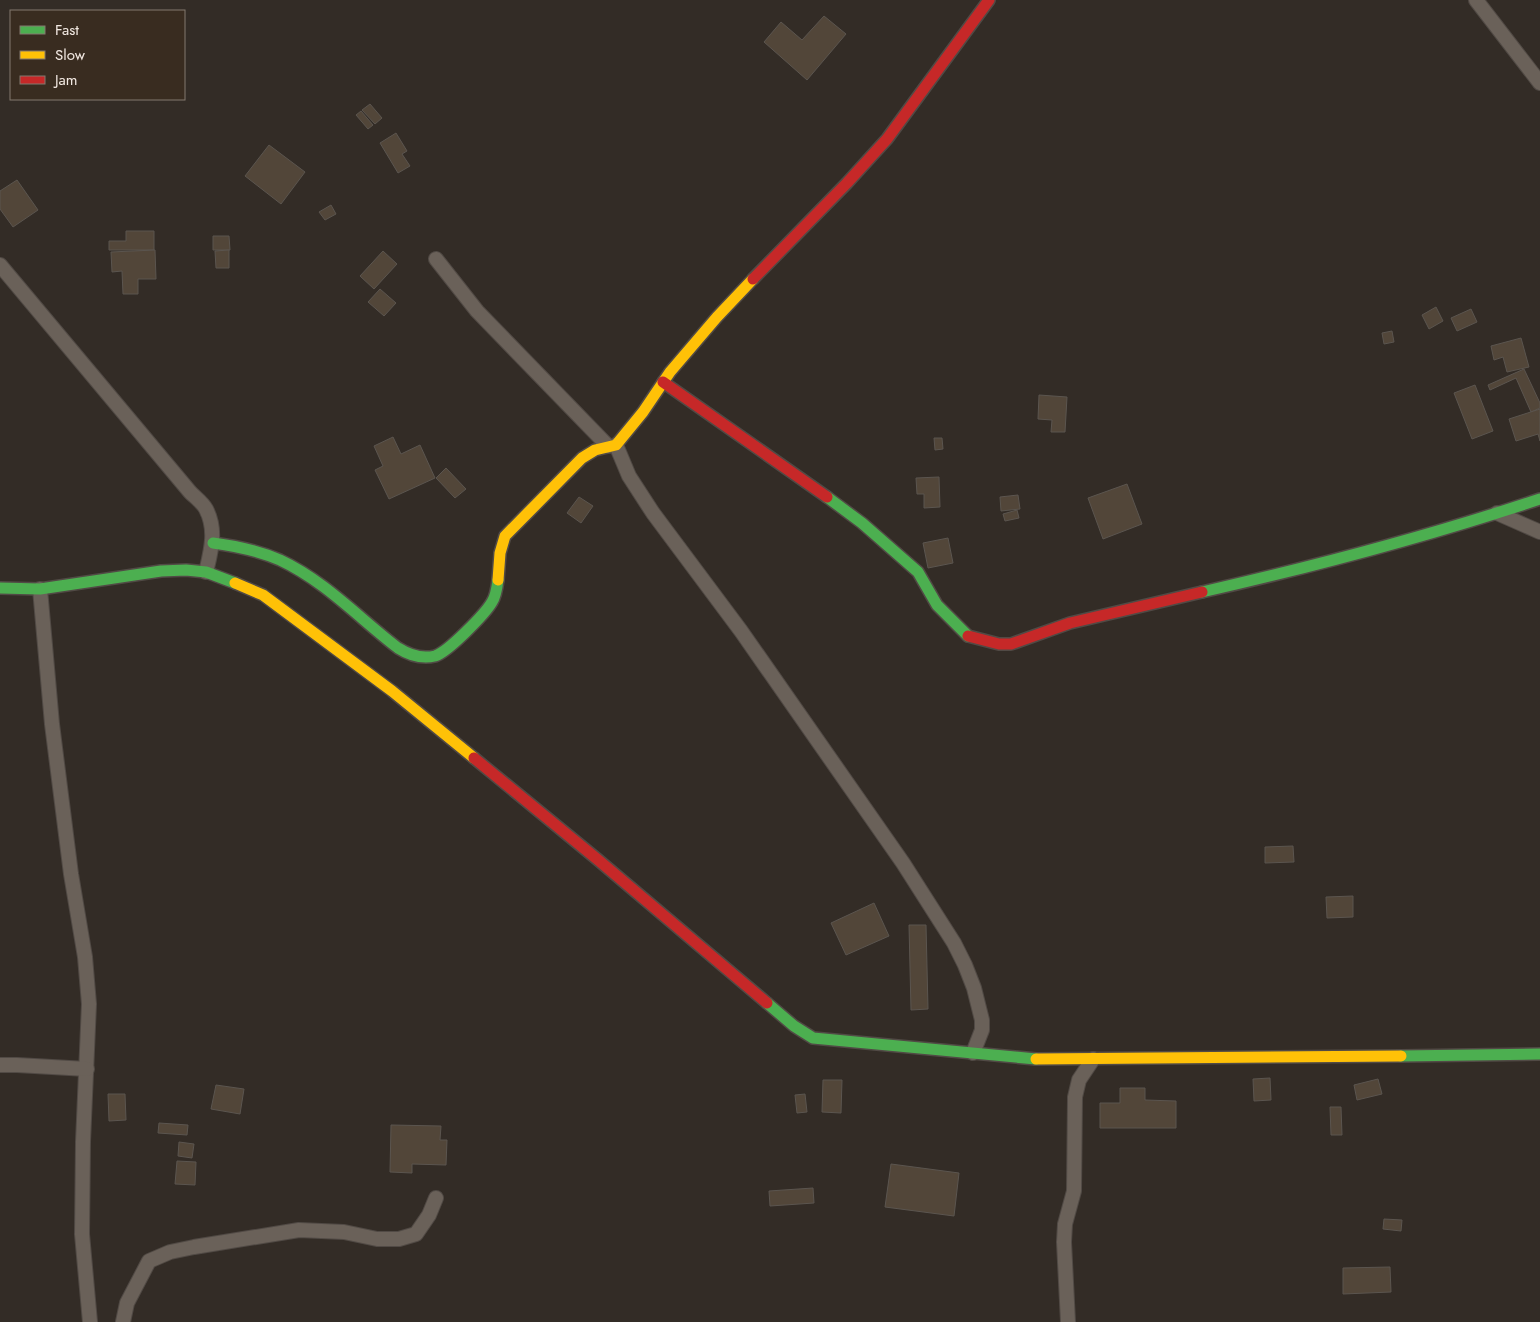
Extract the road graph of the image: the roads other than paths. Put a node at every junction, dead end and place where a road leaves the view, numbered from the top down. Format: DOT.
graph roads {
  1 [pos="989,0"];
  2 [pos="1476,0"];
  3 [pos="1540,83"];
  4 [pos="436,259"];
  5 [pos="0,265"];
  6 [pos="663,382"];
  7 [pos="612,445"];
  8 [pos="1540,499"];
  9 [pos="1497,513"];
  10 [pos="1540,532"];
  11 [pos="213,543"];
  12 [pos="206,572"];
  13 [pos="0,588"];
  14 [pos="40,589"];
  15 [pos="973,1053"];
  16 [pos="1540,1054"];
  17 [pos="1093,1059"];
  18 [pos="0,1065"];
  19 [pos="86,1069"];
  20 [pos="436,1198"];
  21 [pos="90,1322"];
  22 [pos="123,1322"];
  23 [pos="1068,1322"];
  1 -- 6 [label="street"];
  2 -- 3 [label="street"];
  4 -- 7 [label="street"];
  5 -- 11 [label="street"];
  6 -- 7 [label="street"];
  6 -- 9 [label="street"];
  7 -- 11 [label="street"];
  7 -- 15 [label="street"];
  8 -- 9 [label="street"];
  9 -- 10 [label="street"];
  11 -- 12 [label="street"];
  12 -- 14 [label="street"];
  12 -- 15 [label="street"];
  13 -- 14 [label="street"];
  14 -- 19 [label="street"];
  15 -- 17 [label="street"];
  16 -- 17 [label="street"];
  17 -- 23 [label="street"];
  18 -- 19 [label="street"];
  19 -- 21 [label="street"];
  20 -- 22 [label="street"];
}
